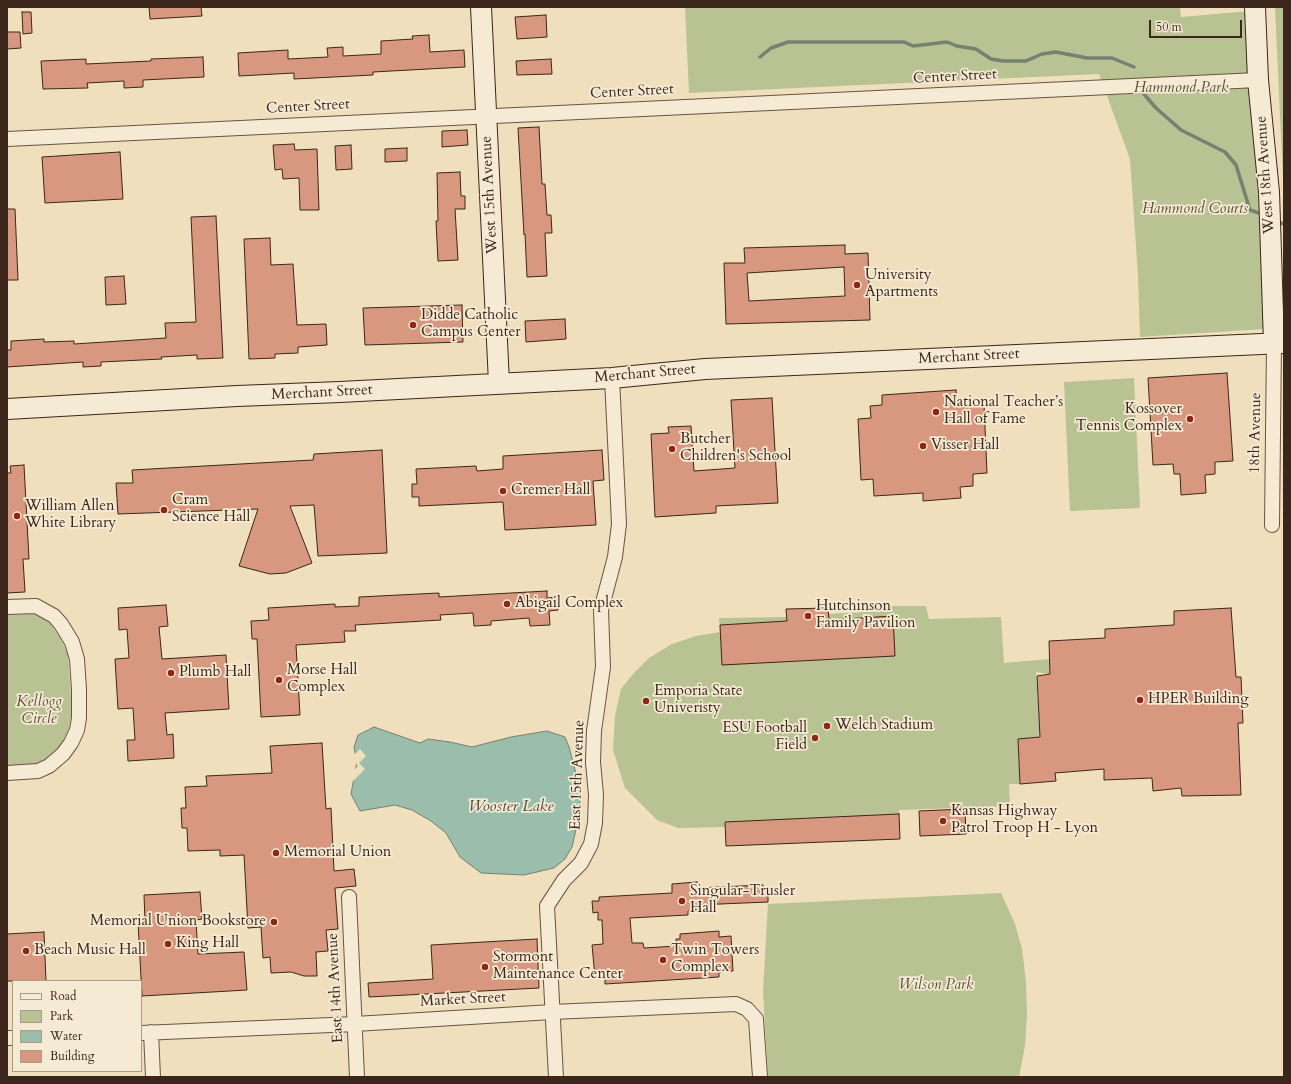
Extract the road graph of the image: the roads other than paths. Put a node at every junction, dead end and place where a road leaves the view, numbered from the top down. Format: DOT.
graph roads {
  1 [pos="481,7"];
  2 [pos="1255,7"];
  3 [pos="1258,80"];
  4 [pos="486,116"];
  5 [pos="7,139"];
  6 [pos="1279,343"];
  7 [pos="612,378"];
  8 [pos="499,383"];
  9 [pos="7,409"];
  10 [pos="1272,524"];
  11 [pos="7,607"];
  12 [pos="7,774"];
  13 [pos="349,897"];
  14 [pos="552,1012"];
  15 [pos="355,1024"];
  16 [pos="146,1032"];
  17 [pos="153,1077"];
  18 [pos="357,1077"];
  19 [pos="556,1077"];
  20 [pos="760,1077"];
  1 -- 4 [label="main road, West 15th Avenue"];
  2 -- 3 [label="main road, West 18th Avenue"];
  3 -- 4 [label="street, Center Street"];
  3 -- 6 [label="main road, West 18th Avenue"];
  4 -- 5 [label="street, Center Street"];
  4 -- 8 [label="main road, West 15th Avenue"];
  6 -- 7 [label="main road, Merchant Street"];
  6 -- 10 [label="street, 18th Avenue"];
  7 -- 8 [label="main road, Merchant Street"];
  7 -- 14 [label="street, East 15th Avenue"];
  8 -- 9 [label="main road, Merchant Street"];
  11 -- 12 [label="street"];
  13 -- 15 [label="street, East 14th Avenue"];
  14 -- 15 [label="street, Market Street"];
  14 -- 19 [label="street, East 15th Avenue"];
  14 -- 20 [label="street, Market Street"];
  15 -- 16 [label="street, Market Street"];
  15 -- 18 [label="street, East 14th Avenue"];
  16 -- 17 [label="street"];
}
